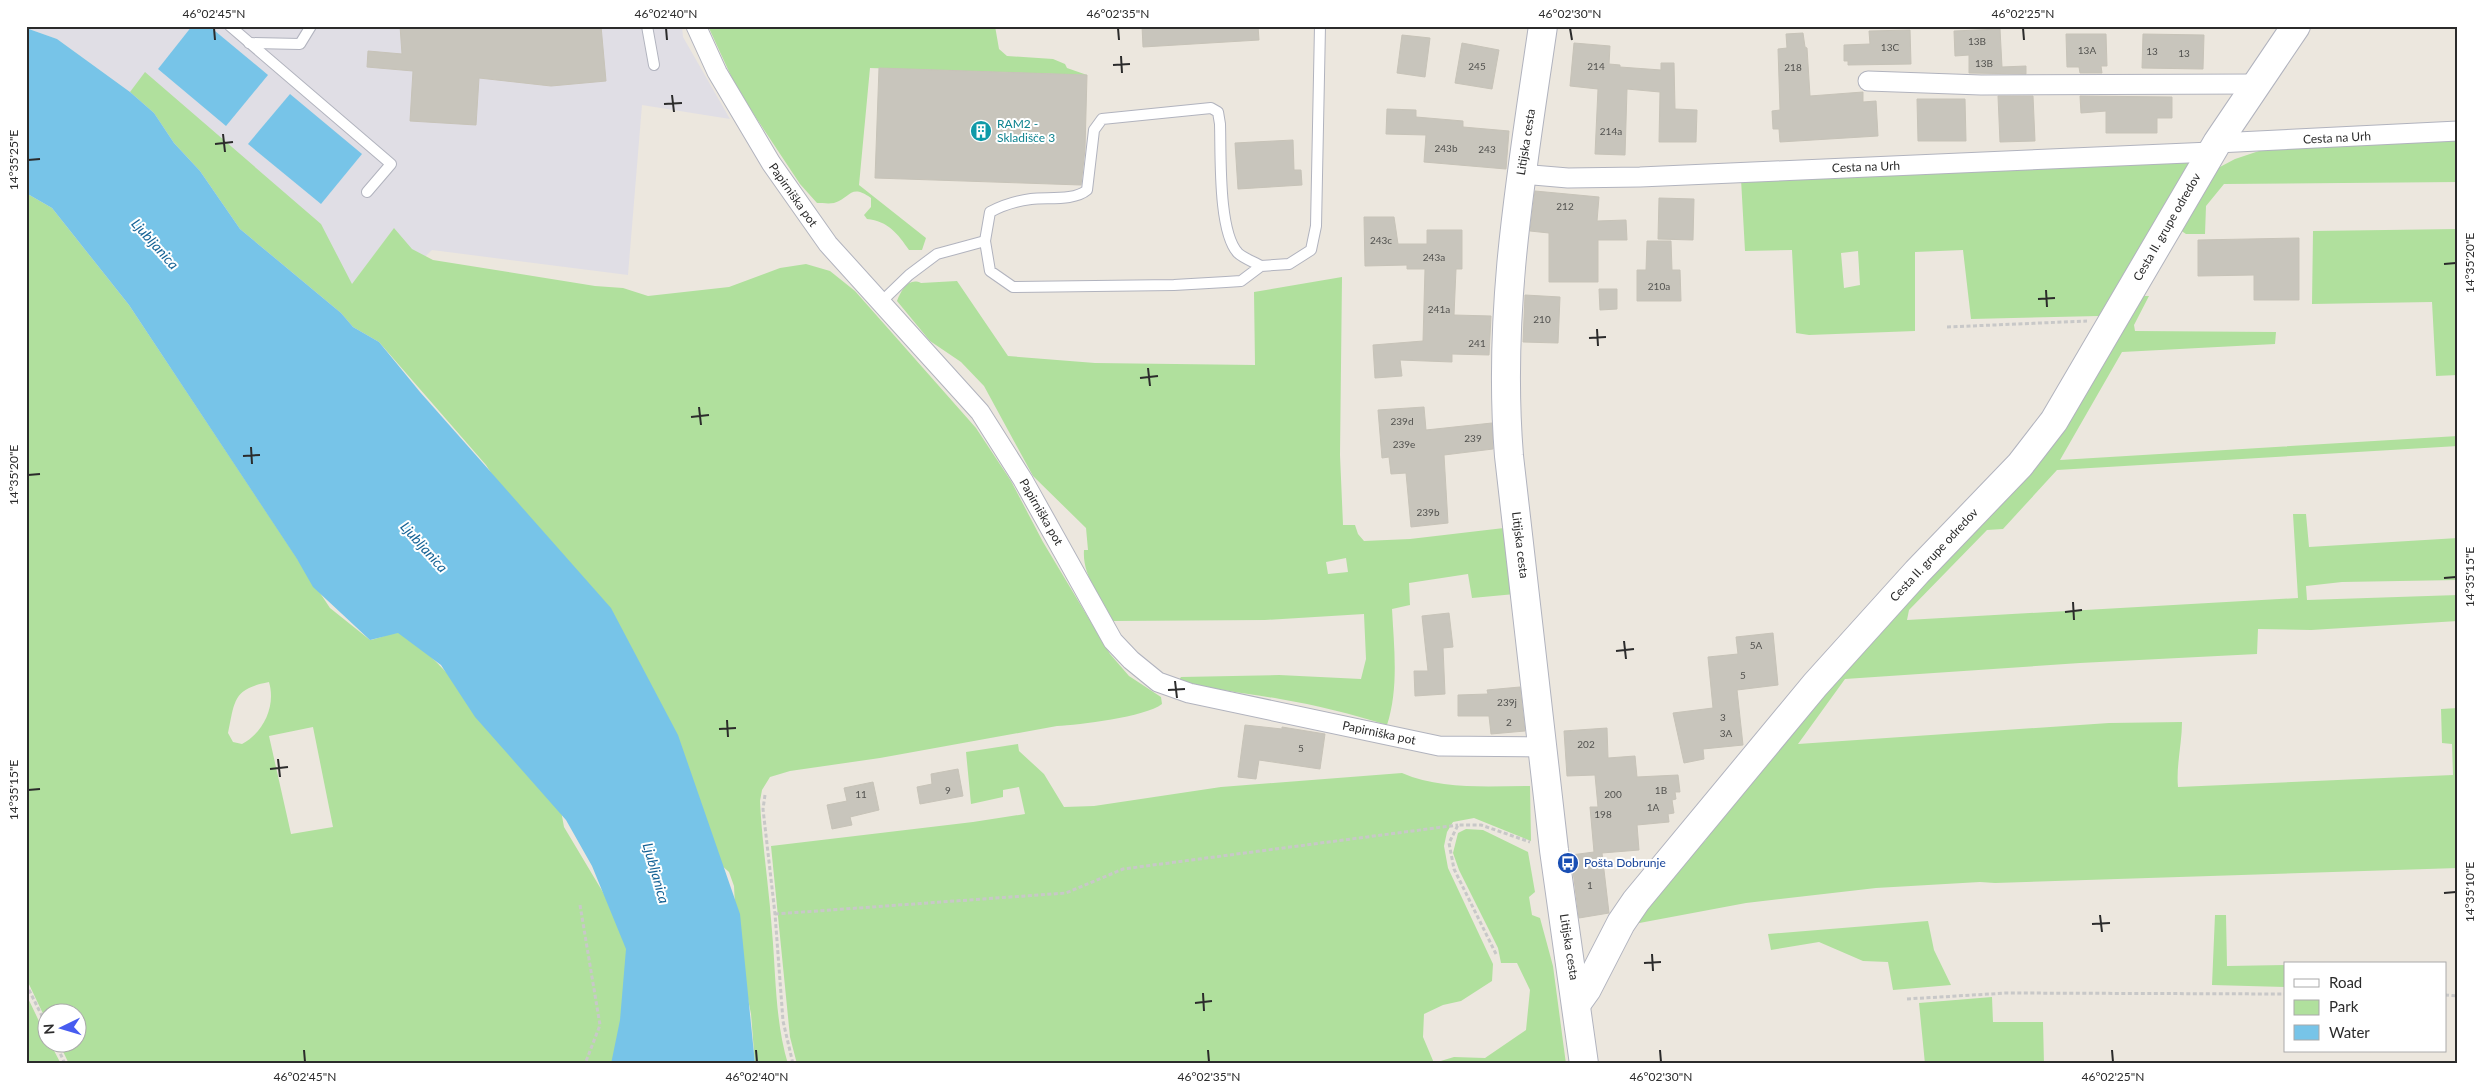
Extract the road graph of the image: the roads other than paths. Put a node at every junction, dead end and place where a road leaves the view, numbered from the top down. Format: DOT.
graph roads {
  1 [pos="230,26"];
  2 [pos="312,26"];
  3 [pos="646,26"];
  4 [pos="696,26"];
  5 [pos="1320,26"];
  6 [pos="1543,26"];
  7 [pos="2296,26"];
  8 [pos="249,43"];
  9 [pos="654,65"];
  10 [pos="1868,81"];
  11 [pos="2258,84"];
  12 [pos="2458,132"];
  13 [pos="2214,148"];
  14 [pos="1521,174"];
  15 [pos="366,192"];
  16 [pos="985,241"];
  17 [pos="1262,266"];
  18 [pos="880,302"];
  19 [pos="1542,747"];
  20 [pos="1577,1003"];
  21 [pos="1584,1064"];
  1 -- 8 [label="lane"];
  2 -- 8 [label="lane"];
  3 -- 9 [label="lane"];
  4 -- 18 [label="street, Papirniška pot"];
  5 -- 17 [label="lane"];
  6 -- 14 [label="street, Litijska cesta"];
  7 -- 11 [label="street, Cesta II. grupe odredov"];
  8 -- 15 [label="lane"];
  10 -- 11 [label="street"];
  11 -- 13 [label="street, Cesta II. grupe odredov"];
  12 -- 13 [label="street, Cesta na Urh"];
  13 -- 14 [label="street, Cesta na Urh"];
  13 -- 20 [label="street, Cesta II. grupe odredov"];
  14 -- 19 [label="street, Litijska cesta"];
  16 -- 17 [label="lane"];
  16 -- 17 [label="lane"];
  16 -- 18 [label="lane"];
  18 -- 19 [label="street, Papirniška pot"];
  19 -- 20 [label="street, Litijska cesta"];
  20 -- 21 [label="street, Litijska cesta"];
}
